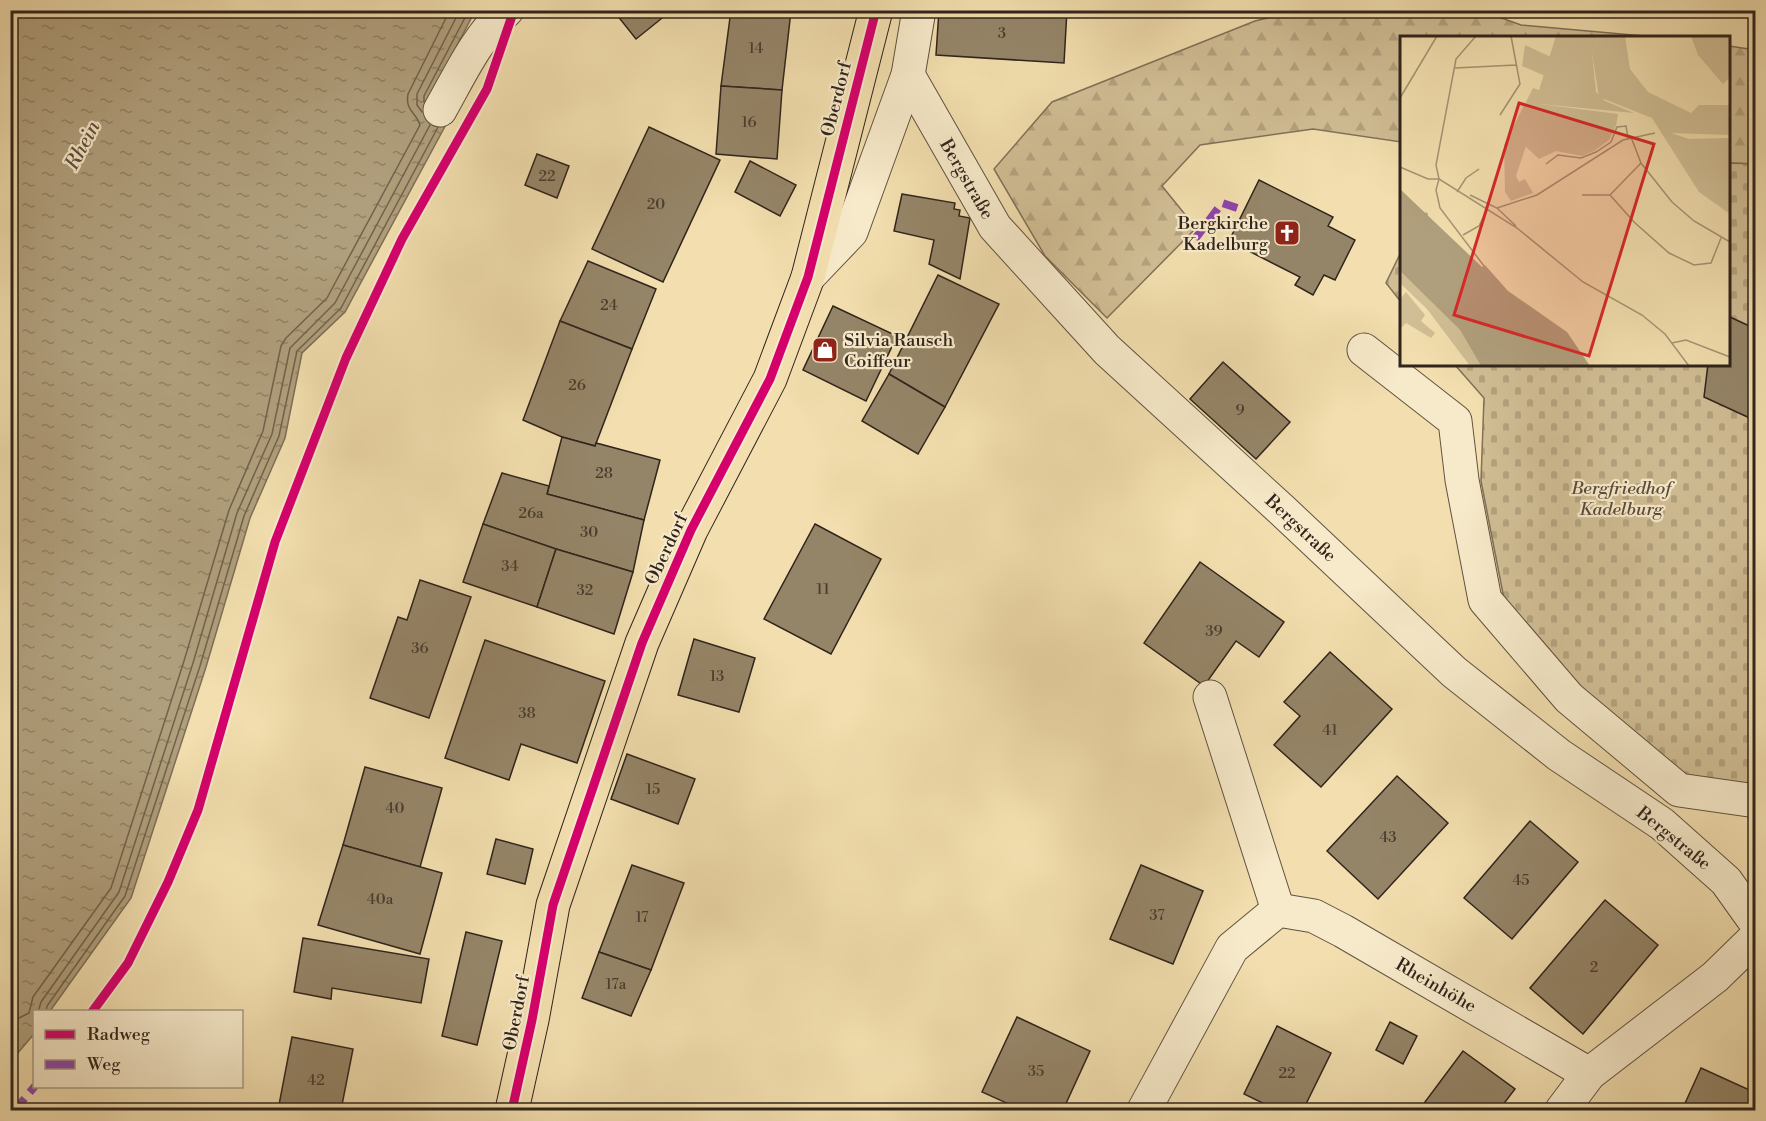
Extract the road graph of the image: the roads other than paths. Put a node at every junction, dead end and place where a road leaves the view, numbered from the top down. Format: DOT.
graph roads {
  1 [pos="507,10"];
  2 [pos="876,10"];
  3 [pos="919,10"];
  4 [pos="908,75"];
  5 [pos="440,110"];
  6 [pos="808,277"];
  7 [pos="1364,350"];
  8 [pos="1210,697"];
  9 [pos="1755,801"];
  10 [pos="1278,910"];
  11 [pos="1754,920"];
  12 [pos="1589,1074"];
  13 [pos="512,1110"];
  14 [pos="1144,1110"];
  15 [pos="1562,1110"];
  1 -- 5 [label="street"];
  2 -- 6 [label="main road, Oberdorf"];
  3 -- 4 [label="street"];
  4 -- 6 [label="street"];
  4 -- 11 [label="street, Bergstraße"];
  6 -- 13 [label="main road, Oberdorf"];
  7 -- 9 [label="street"];
  8 -- 10 [label="street"];
  10 -- 12 [label="street, Rheinhöhe"];
  10 -- 14 [label="street"];
  11 -- 12 [label="street"];
  12 -- 15 [label="street"];
}
